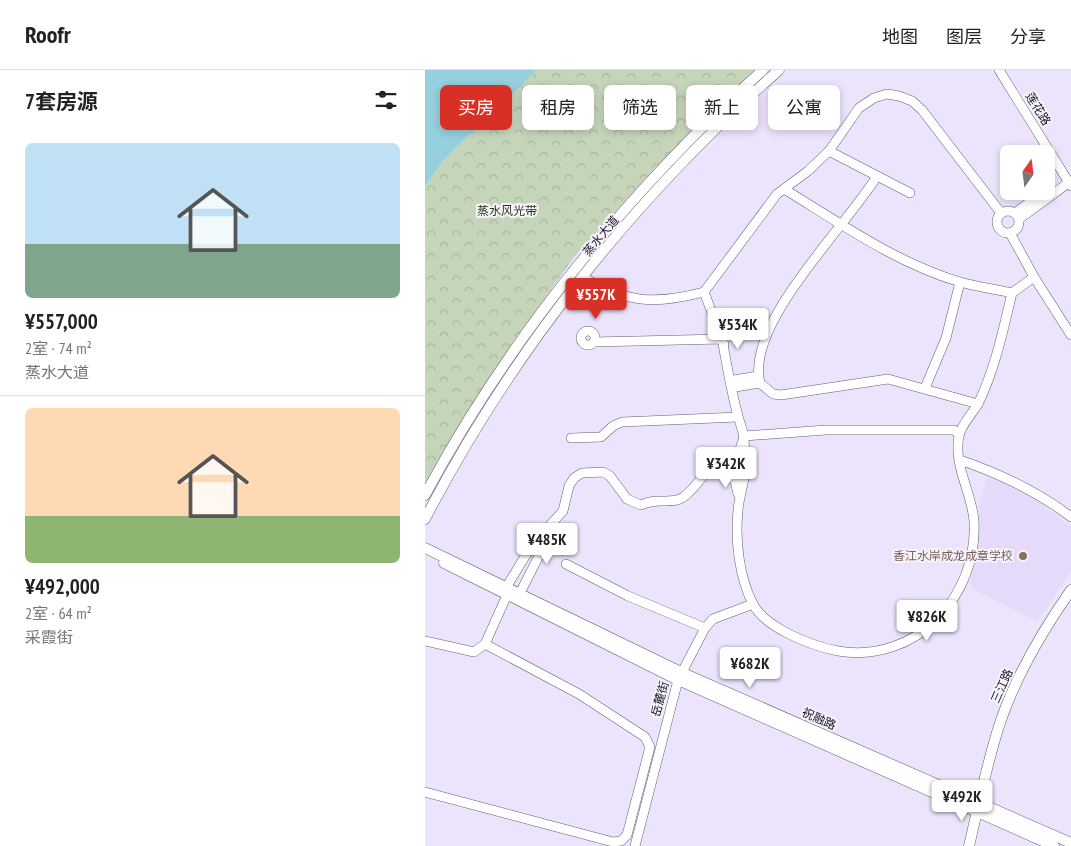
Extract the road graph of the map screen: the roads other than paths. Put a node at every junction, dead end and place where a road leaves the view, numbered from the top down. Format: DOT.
graph roads {
  1 [pos="763,70"];
  2 [pos="779,70"];
  3 [pos="994,70"];
  4 [pos="999,70"];
  5 [pos="1040,145"];
  6 [pos="829,151"];
  7 [pos="1055,166"];
  8 [pos="877,176"];
  9 [pos="1067,181"];
  10 [pos="1055,187"];
  11 [pos="785,189"];
  12 [pos="910,193"];
  13 [pos="1071,196"];
  14 [pos="1036,200"];
  15 [pos="1001,213"];
  16 [pos="1017,216"];
  17 [pos="841,223"];
  18 [pos="1010,233"];
  19 [pos="583,277"];
  20 [pos="1034,277"];
  21 [pos="960,282"];
  22 [pos="704,292"];
  23 [pos="1012,293"];
  24 [pos="1071,335"];
  25 [pos="722,339"];
  26 [pos="594,342"];
  27 [pos="759,379"];
  28 [pos="734,384"];
  29 [pos="925,388"];
  30 [pos="978,404"];
  31 [pos="738,417"];
  32 [pos="959,434"];
  33 [pos="744,436"];
  34 [pos="571,438"];
  35 [pos="745,456"];
  36 [pos="960,460"];
  37 [pos="717,472"];
  38 [pos="745,473"];
  39 [pos="425,495"];
  40 [pos="739,500"];
  41 [pos="1071,517"];
  42 [pos="425,519"];
  43 [pos="550,527"];
  44 [pos="425,548"];
  45 [pos="425,554"];
  46 [pos="566,564"];
  47 [pos="507,590"];
  48 [pos="1071,590"];
  49 [pos="520,593"];
  50 [pos="1071,598"];
  51 [pos="753,604"];
  52 [pos="705,628"];
  53 [pos="425,640"];
  54 [pos="485,644"];
  55 [pos="681,678"];
  56 [pos="425,792"];
  57 [pos="981,809"];
  58 [pos="1071,843"];
  59 [pos="635,846"];
  60 [pos="640,846"];
  61 [pos="969,846"];
  62 [pos="975,846"];
  63 [pos="1053,846"];
  1 -- 39 [label="main road, 蒸水大道"];
  2 -- 19 [label="main road, 蒸水大道"];
  3 -- 5 [label="street, 莲花路"];
  4 -- 9 [label="street, 莲花路"];
  6 -- 8 [label="street"];
  6 -- 11 [label="street"];
  6 -- 15 [label="street"];
  7 -- 9 [label="street, 莲花路"];
  8 -- 12 [label="street"];
  8 -- 17 [label="street"];
  9 -- 10 [label="street"];
  9 -- 13 [label="street, 莲花路"];
  9 -- 16 [label="street"];
  11 -- 17 [label="street"];
  11 -- 22 [label="street"];
  14 -- 16 [label="street"];
  15 -- 16 [label="street"];
  15 -- 18 [label="street"];
  16 -- 18 [label="street"];
  17 -- 21 [label="street"];
  17 -- 27 [label="street"];
  18 -- 20 [label="street"];
  19 -- 22 [label="street"];
  19 -- 42 [label="main road, 蒸水大道"];
  20 -- 23 [label="street"];
  20 -- 24 [label="street"];
  21 -- 23 [label="street"];
  21 -- 29 [label="street"];
  22 -- 25 [label="street"];
  23 -- 30 [label="street"];
  25 -- 26 [label="street"];
  25 -- 28 [label="street"];
  27 -- 28 [label="street"];
  27 -- 29 [label="street"];
  28 -- 31 [label="street"];
  29 -- 30 [label="street"];
  30 -- 32 [label="street"];
  31 -- 33 [label="street"];
  31 -- 34 [label="street"];
  32 -- 33 [label="street"];
  32 -- 36 [label="street"];
  33 -- 35 [label="street"];
  33 -- 37 [label="street"];
  35 -- 37 [label="street"];
  35 -- 38 [label="street"];
  36 -- 41 [label="street"];
  36 -- 51 [label="street"];
  37 -- 38 [label="street"];
  37 -- 40 [label="street"];
  37 -- 43 [label="street"];
  38 -- 40 [label="street"];
  40 -- 51 [label="street"];
  43 -- 47 [label="street"];
  43 -- 49 [label="street"];
  44 -- 47 [label="main road, 祝融路"];
  45 -- 47 [label="main road, 祝融路"];
  46 -- 52 [label="street"];
  47 -- 49 [label="main road, 祝融路"];
  47 -- 54 [label="street"];
  47 -- 55 [label="main road, 祝融路"];
  48 -- 57 [label="main road, 三江路"];
  49 -- 55 [label="main road, 祝融路"];
  50 -- 57 [label="main road, 三江路"];
  51 -- 52 [label="street"];
  52 -- 55 [label="street"];
  53 -- 54 [label="street"];
  54 -- 56 [label="street"];
  55 -- 57 [label="main road, 祝融路"];
  55 -- 59 [label="street, 岳麓街"];
  55 -- 60 [label="street, 岳麓街"];
  57 -- 58 [label="main road, 祝融路"];
  57 -- 61 [label="main road"];
  57 -- 62 [label="main road"];
  57 -- 63 [label="main road, 祝融路"];
}
